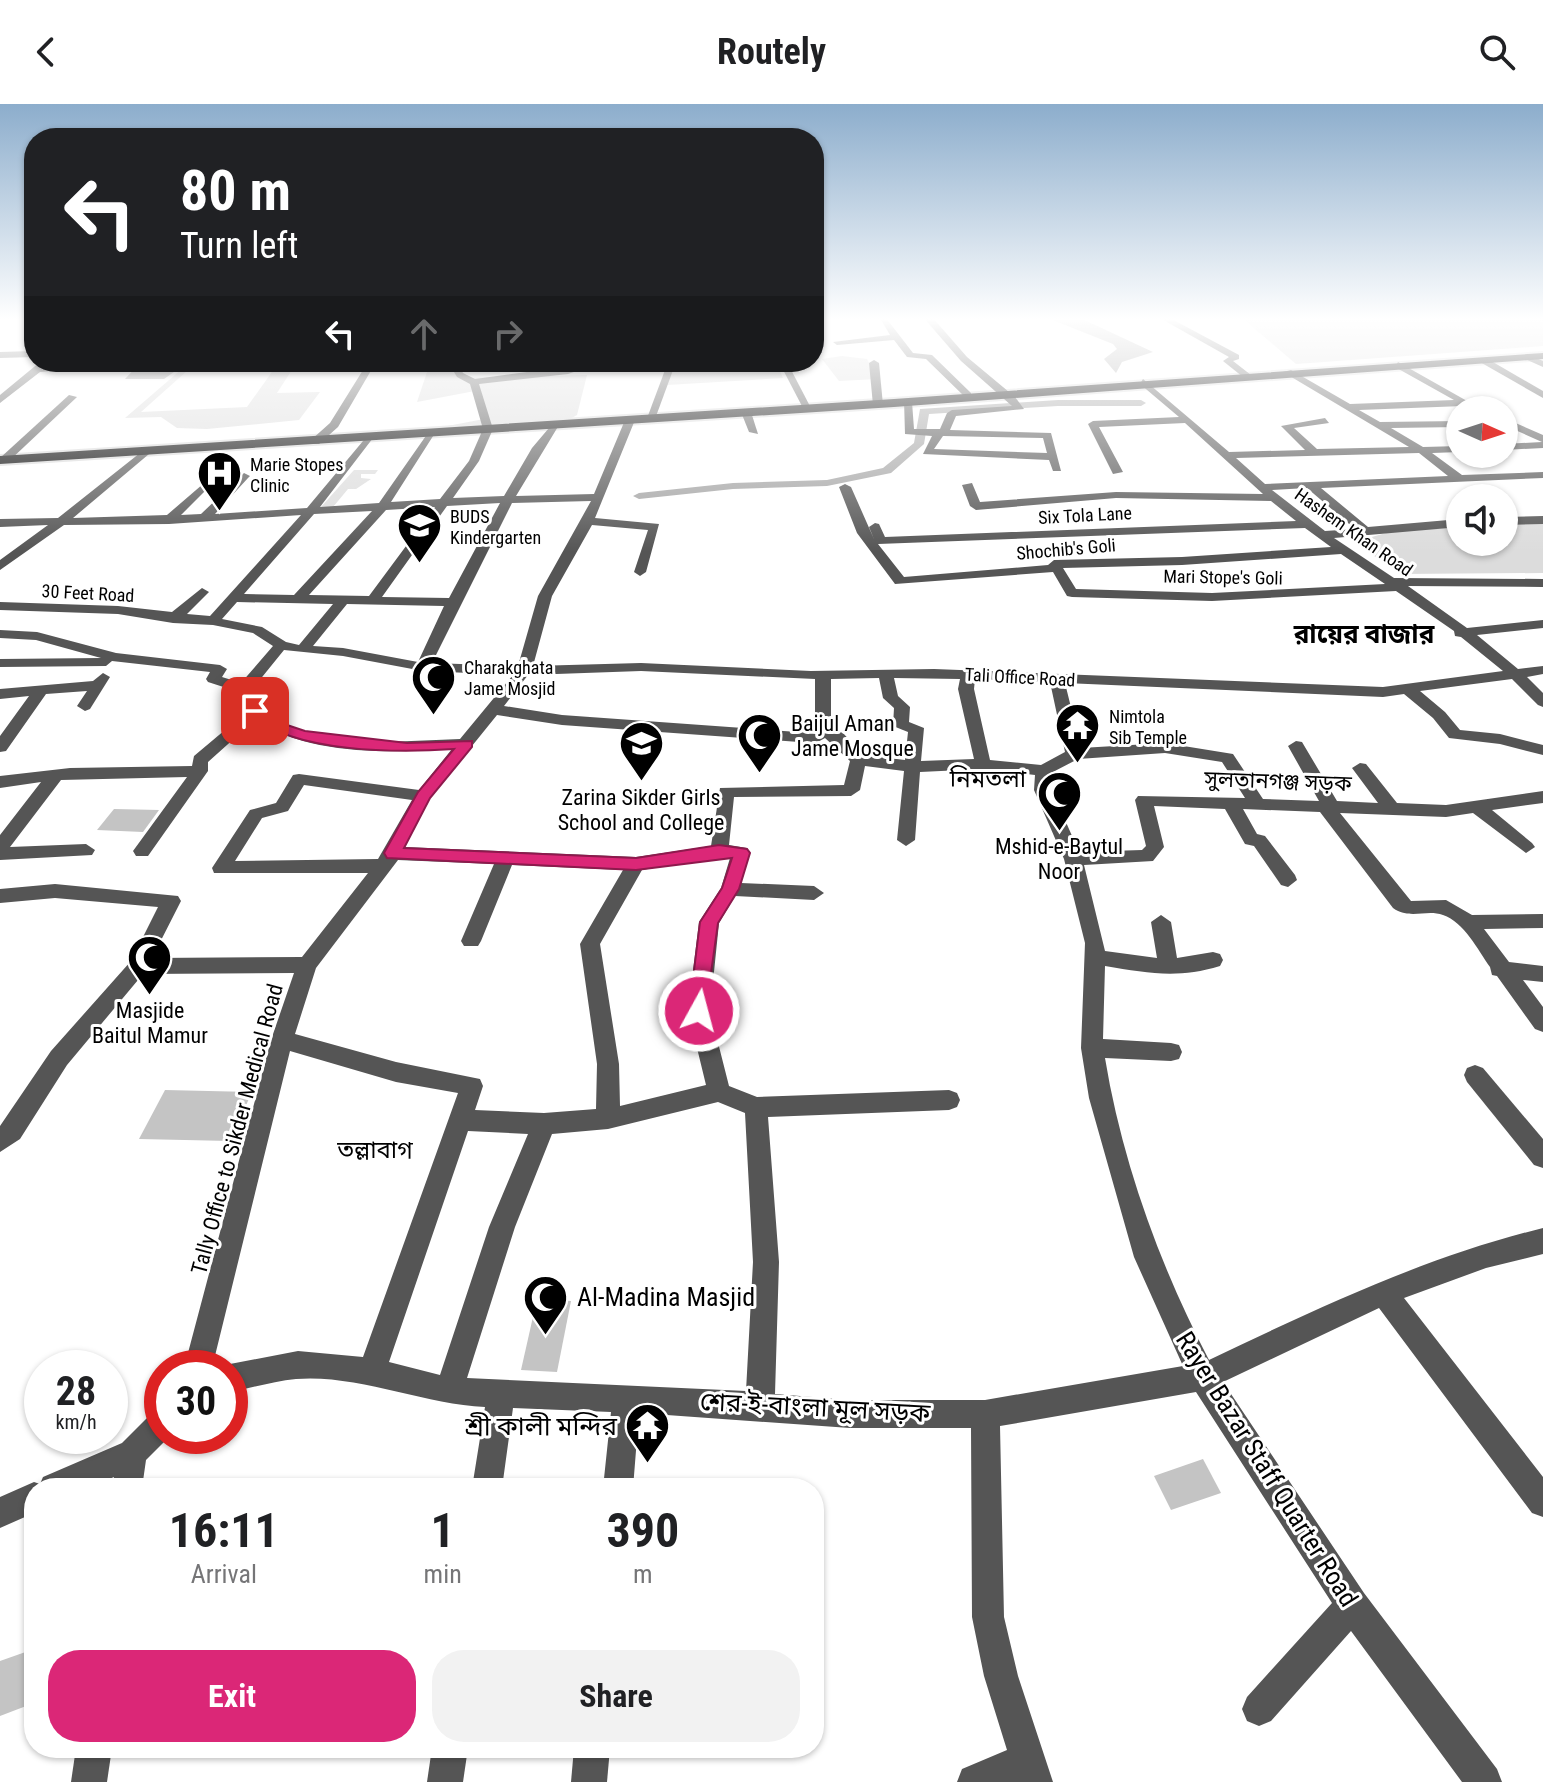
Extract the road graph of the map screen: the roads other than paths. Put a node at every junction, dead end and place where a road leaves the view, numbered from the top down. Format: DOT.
graph roads {
  1 [pos="352,395"];
  2 [pos="478,395"];
  3 [pos="659,395"];
  4 [pos="801,395"];
  5 [pos="877,395"];
  6 [pos="965,395"];
  7 [pos="970,395"];
  8 [pos="1005,395"];
  9 [pos="1051,395"];
  10 [pos="1159,395"];
  11 [pos="1329,395"];
  12 [pos="72,397"];
  13 [pos="1012,401"];
  14 [pos="907,402"];
  15 [pos="878,404"];
  16 [pos="1446,404"];
  17 [pos="1350,407"];
  18 [pos="808,409"];
  19 [pos="746,412"];
  20 [pos="650,419"];
  21 [pos="630,420"];
  22 [pos="1188,420"];
  23 [pos="1325,421"];
  24 [pos="1446,424"];
  25 [pos="554,425"];
  26 [pos="1380,425"];
  27 [pos="1518,428"];
  28 [pos="488,429"];
  29 [pos="754,432"];
  30 [pos="938,432"];
  31 [pos="1543,432"];
  32 [pos="430,433"];
  33 [pos="1530,433"];
  34 [pos="368,438"];
  35 [pos="315,442"];
  36 [pos="1543,442"];
  37 [pos="1518,445"];
  38 [pos="1446,449"];
  39 [pos="1421,450"];
  40 [pos="145,452"];
  41 [pos="1314,453"];
  42 [pos="1228,455"];
  43 [pos="2,460"];
  44 [pos="1117,472"];
  45 [pos="1543,475"];
  46 [pos="244,476"];
  47 [pos="1460,479"];
  48 [pos="1309,484"];
  49 [pos="968,485"];
  50 [pos="203,487"];
  51 [pos="845,487"];
  52 [pos="1263,487"];
  53 [pos="598,497"];
  54 [pos="1274,497"];
  55 [pos="506,500"];
  56 [pos="444,503"];
  57 [pos="383,506"];
  58 [pos="310,512"];
  59 [pos="204,518"];
  60 [pos="169,520"];
  61 [pos="1543,520"];
  62 [pos="588,521"];
  63 [pos="1518,521"];
  64 [pos="60,522"];
  65 [pos="0,523"];
  66 [pos="1306,524"];
  67 [pos="1446,524"];
  68 [pos="875,527"];
  69 [pos="1365,531"];
  70 [pos="1324,535"];
  71 [pos="1345,550"];
  72 [pos="0,566"];
  73 [pos="1057,568"];
  74 [pos="640,572"];
  75 [pos="1543,583"];
  76 [pos="1398,585"];
  77 [pos="202,592"];
  78 [pos="234,598"];
  79 [pos="297,600"];
  80 [pos="373,600"];
  81 [pos="342,602"];
  82 [pos="452,602"];
  83 [pos="0,606"];
  84 [pos="66,610"];
  85 [pos="173,619"];
  86 [pos="213,621"];
  87 [pos="1543,624"];
  88 [pos="1460,633"];
  89 [pos="0,634"];
  90 [pos="32,635"];
  91 [pos="281,645"];
  92 [pos="302,650"];
  93 [pos="115,660"];
  94 [pos="0,661"];
  95 [pos="95,661"];
  96 [pos="423,667"];
  97 [pos="1543,670"];
  98 [pos="524,671"];
  99 [pos="885,672"];
  100 [pos="1514,672"];
  101 [pos="823,674"];
  102 [pos="968,674"];
  103 [pos="1056,678"];
  104 [pos="98,685"];
  105 [pos="78,687"];
  106 [pos="48,690"];
  107 [pos="243,690"];
  108 [pos="1410,691"];
  109 [pos="0,694"];
  110 [pos="1543,702"];
  111 [pos="85,706"];
  112 [pos="228,706"];
  113 [pos="496,710"];
  114 [pos="255,711"];
  115 [pos="823,731"];
  116 [pos="467,744"];
  117 [pos="1296,746"];
  118 [pos="0,747"];
  119 [pos="1543,750"];
  120 [pos="1074,754"];
  121 [pos="858,760"];
  122 [pos="983,764"];
  123 [pos="915,767"];
  124 [pos="1360,768"];
  125 [pos="200,771"];
  126 [pos="1043,771"];
  127 [pos="55,776"];
  128 [pos="0,782"];
  129 [pos="423,796"];
  130 [pos="1543,797"];
  131 [pos="1256,802"];
  132 [pos="1232,805"];
  133 [pos="1391,808"];
  134 [pos="1330,809"];
  135 [pos="1479,809"];
  136 [pos="906,840"];
  137 [pos="1526,847"];
  138 [pos="86,850"];
  139 [pos="0,851"];
  140 [pos="142,851"];
  141 [pos="719,851"];
  142 [pos="506,857"];
  143 [pos="1073,859"];
  144 [pos="386,860"];
  145 [pos="636,864"];
  146 [pos="1288,880"];
  147 [pos="730,889"];
  148 [pos="814,893"];
  149 [pos="0,896"];
  150 [pos="1543,921"];
  151 [pos="1161,922"];
  152 [pos="1468,922"];
  153 [pos="471,941"];
  154 [pos="1095,957"];
  155 [pos="1213,960"];
  156 [pos="307,965"];
  157 [pos="138,966"];
  158 [pos="1169,968"];
  159 [pos="1499,969"];
  160 [pos="1543,974"];
  161 [pos="1543,1023"];
  162 [pos="282,1040"];
  163 [pos="1092,1048"];
  164 [pos="1171,1052"];
  165 [pos="1475,1075"];
  166 [pos="719,1092"];
  167 [pos="949,1100"];
  168 [pos="756,1107"];
  169 [pos="608,1119"];
  170 [pos="461,1120"];
  171 [pos="544,1124"];
  172 [pos="0,1141"];
  173 [pos="1543,1157"];
  174 [pos="1543,1241"];
  175 [pos="1383,1292"];
  176 [pos="203,1350"];
  177 [pos="372,1372"];
  178 [pos="248,1375"];
  179 [pos="1203,1377"];
  180 [pos="449,1391"];
  181 [pos="501,1393"];
  182 [pos="626,1401"];
  183 [pos="760,1409"];
  184 [pos="985,1414"];
  185 [pos="144,1441"];
  186 [pos="132,1453"];
  187 [pos="76,1478"];
  188 [pos="128,1478"];
  189 [pos="488,1478"];
  190 [pos="619,1478"];
  191 [pos="1539,1490"];
  192 [pos="24,1502"];
  193 [pos="0,1513"];
  194 [pos="1352,1605"];
  195 [pos="1259,1709"];
  196 [pos="93,1758"];
  197 [pos="449,1758"];
  198 [pos="591,1758"];
  199 [pos="1032,1770"];
  200 [pos="89,1782"];
  201 [pos="445,1782"];
  202 [pos="589,1782"];
  203 [pos="975,1782"];
  204 [pos="1484,1782"];
  1 -- 35 [label="street"];
  2 -- 28 [label="street"];
  3 -- 20 [label="street"];
  4 -- 18 [label="street"];
  5 -- 15 [label="street"];
  6 -- 14 [label="highway"];
  7 -- 13 [label="highway"];
  8 -- 13 [label="street"];
  9 -- 13 [label="highway"];
  10 -- 22 [label="street, Hashem Khan Road"];
  11 -- 17 [label="street"];
  12 -- 43 [label="street"];
  13 -- 30 [label="street"];
  14 -- 15 [label="highway"];
  14 -- 30 [label="street"];
  15 -- 18 [label="highway"];
  16 -- 17 [label="street"];
  17 -- 26 [label="street"];
  18 -- 19 [label="highway"];
  19 -- 20 [label="highway"];
  19 -- 29 [label="street"];
  20 -- 21 [label="highway"];
  21 -- 25 [label="highway"];
  21 -- 53 [label="street, Tally Office to Sikder Medical Road"];
  22 -- 42 [label="street, Hashem Khan Road"];
  22 -- 44 [label="street"];
  23 -- 41 [label="street"];
  24 -- 26 [label="street"];
  25 -- 28 [label="highway"];
  25 -- 55 [label="street"];
  26 -- 39 [label="street"];
  27 -- 33 [label="street"];
  28 -- 32 [label="highway"];
  28 -- 56 [label="street"];
  30 -- 30 [label="street"];
  31 -- 33 [label="street"];
  32 -- 34 [label="highway"];
  32 -- 57 [label="street"];
  33 -- 36 [label="street"];
  34 -- 35 [label="highway"];
  34 -- 58 [label="street"];
  35 -- 40 [label="highway"];
  36 -- 37 [label="street"];
  38 -- 39 [label="street"];
  39 -- 41 [label="street"];
  39 -- 47 [label="street"];
  40 -- 43 [label="highway"];
  40 -- 64 [label="street"];
  41 -- 42 [label="street"];
  42 -- 52 [label="street, Hashem Khan Road"];
  45 -- 47 [label="street"];
  46 -- 59 [label="street"];
  47 -- 48 [label="street"];
  48 -- 52 [label="street"];
  48 -- 69 [label="street"];
  49 -- 54 [label="street"];
  50 -- 60 [label="street"];
  51 -- 73 [label="street, Shochib's Goli"];
  52 -- 54 [label="street, Hashem Khan Road"];
  53 -- 55 [label="street"];
  53 -- 62 [label="street, Tally Office to Sikder Medical Road"];
  54 -- 66 [label="street, Hashem Khan Road"];
  55 -- 56 [label="street"];
  55 -- 82 [label="street"];
  56 -- 57 [label="street"];
  56 -- 80 [label="street"];
  57 -- 58 [label="street"];
  57 -- 79 [label="street"];
  58 -- 59 [label="street"];
  58 -- 78 [label="street"];
  59 -- 60 [label="street"];
  60 -- 64 [label="street"];
  61 -- 63 [label="street"];
  62 -- 74 [label="street"];
  62 -- 98 [label="street, Tally Office to Sikder Medical Road"];
  64 -- 65 [label="street"];
  64 -- 72 [label="street"];
  66 -- 68 [label="street, Six Tola Lane"];
  66 -- 70 [label="street, Hashem Khan Road"];
  67 -- 69 [label="street"];
  69 -- 70 [label="street"];
  70 -- 71 [label="street, Hashem Khan Road"];
  71 -- 73 [label="street, Shochib's Goli"];
  71 -- 76 [label="street, Hashem Khan Road"];
  73 -- 76 [label="street, Mari Stope's Goli"];
  75 -- 76 [label="street"];
  76 -- 88 [label="street, Hashem Khan Road"];
  77 -- 85 [label="street"];
  78 -- 79 [label="street"];
  78 -- 86 [label="street"];
  79 -- 81 [label="street"];
  80 -- 81 [label="street"];
  80 -- 82 [label="street"];
  81 -- 92 [label="street"];
  82 -- 96 [label="street"];
  83 -- 84 [label="street, 30 Feet Road"];
  84 -- 85 [label="street, 30 Feet Road"];
  84 -- 90 [label="street"];
  85 -- 86 [label="street, 30 Feet Road"];
  86 -- 91 [label="street, 30 Feet Road"];
  87 -- 88 [label="street"];
  88 -- 100 [label="street, Hashem Khan Road"];
  89 -- 90 [label="street"];
  90 -- 93 [label="street"];
  90 -- 94 [label="street"];
  91 -- 92 [label="street, 30 Feet Road"];
  91 -- 107 [label="street"];
  92 -- 96 [label="street, Tali Office Road"];
  93 -- 95 [label="street"];
  93 -- 104 [label="street"];
  93 -- 107 [label="street"];
  94 -- 95 [label="street"];
  95 -- 105 [label="street"];
  96 -- 98 [label="street, Tali Office Road"];
  97 -- 100 [label="street, Tali Office Road"];
  98 -- 101 [label="street, Tali Office Road"];
  98 -- 113 [label="street, Tally Office to Sikder Medical Road"];
  99 -- 101 [label="street, Tali Office Road"];
  99 -- 102 [label="street, Tali Office Road"];
  99 -- 123 [label="street"];
  100 -- 108 [label="street, Tali Office Road"];
  100 -- 110 [label="street, Hashem Khan Road"];
  101 -- 115 [label="street"];
  102 -- 103 [label="street, Tali Office Road"];
  102 -- 122 [label="street"];
  103 -- 108 [label="street, Tali Office Road"];
  103 -- 120 [label="street"];
  104 -- 105 [label="street"];
  104 -- 111 [label="street"];
  105 -- 106 [label="street"];
  106 -- 109 [label="street"];
  106 -- 118 [label="street"];
  107 -- 114 [label="street"];
  108 -- 119 [label="street"];
  112 -- 114 [label="street"];
  113 -- 115 [label="street"];
  113 -- 116 [label="street, Tally Office to Sikder Medical Road"];
  114 -- 116 [label="street"];
  114 -- 125 [label="street"];
  115 -- 121 [label="street"];
  116 -- 129 [label="street, Tally Office to Sikder Medical Road"];
  117 -- 134 [label="street"];
  120 -- 126 [label="street"];
  120 -- 131 [label="street"];
  121 -- 123 [label="street"];
  121 -- 141 [label="street"];
  122 -- 123 [label="street"];
  122 -- 126 [label="street"];
  123 -- 136 [label="street"];
  124 -- 133 [label="street"];
  125 -- 127 [label="street"];
  125 -- 140 [label="street"];
  126 -- 143 [label="street, Rayer Bazar Staff Quarter Road"];
  127 -- 128 [label="street"];
  127 -- 139 [label="street"];
  129 -- 144 [label="street, Tally Office to Sikder Medical Road"];
  129 -- 144 [label="street"];
  130 -- 135 [label="street, সুলতানগঞ্জ সড়ক"];
  131 -- 132 [label="street, সুলতানগঞ্জ সড়ক"];
  131 -- 134 [label="street, সুলতানগঞ্জ সড়ক"];
  132 -- 143 [label="street, সুলতানগঞ্জ সড়ক"];
  132 -- 146 [label="street"];
  133 -- 134 [label="street, সুলতানগঞ্জ সড়ক"];
  133 -- 135 [label="street, সুলতানগঞ্জ সড়ক"];
  134 -- 152 [label="street"];
  135 -- 137 [label="street"];
  138 -- 139 [label="street"];
  141 -- 145 [label="street"];
  141 -- 147 [label="street"];
  142 -- 144 [label="street"];
  142 -- 145 [label="street"];
  142 -- 153 [label="street"];
  143 -- 154 [label="street, Rayer Bazar Staff Quarter Road"];
  144 -- 156 [label="street, Tally Office to Sikder Medical Road"];
  145 -- 169 [label="street"];
  147 -- 148 [label="street"];
  147 -- 166 [label="street"];
  149 -- 157 [label="street"];
  150 -- 152 [label="street"];
  151 -- 158 [label="street"];
  152 -- 159 [label="street"];
  154 -- 158 [label="street"];
  154 -- 163 [label="street, Rayer Bazar Staff Quarter Road"];
  155 -- 158 [label="street"];
  156 -- 157 [label="street"];
  156 -- 162 [label="street, Tally Office to Sikder Medical Road"];
  157 -- 172 [label="street"];
  159 -- 160 [label="street"];
  159 -- 161 [label="street"];
  162 -- 170 [label="street"];
  162 -- 176 [label="street, Tally Office to Sikder Medical Road"];
  163 -- 164 [label="street"];
  163 -- 179 [label="street, Rayer Bazar Staff Quarter Road"];
  165 -- 173 [label="street"];
  166 -- 168 [label="street"];
  166 -- 169 [label="street"];
  167 -- 168 [label="street"];
  168 -- 183 [label="street"];
  169 -- 171 [label="street"];
  170 -- 171 [label="street"];
  170 -- 177 [label="street"];
  171 -- 180 [label="street"];
  174 -- 175 [label="street, শের-ই-বাংলা মূল সড়ক"];
  175 -- 179 [label="street, শের-ই-বাংলা মূল সড়ক"];
  175 -- 191 [label="street"];
  177 -- 178 [label="street, শের-ই-বাংলা মূল সড়ক"];
  177 -- 180 [label="street, শের-ই-বাংলা মূল সড়ক"];
  179 -- 184 [label="street, শের-ই-বাংলা মূল সড়ক"];
  179 -- 194 [label="street, Rayer Bazar Staff Quarter Road"];
  180 -- 181 [label="street, শের-ই-বাংলা মূল সড়ক"];
  181 -- 182 [label="street, শের-ই-বাংলা মূল সড়ক"];
  181 -- 189 [label="street"];
  182 -- 183 [label="street, শের-ই-বাংলা মূল সড়ক"];
  182 -- 190 [label="street"];
  183 -- 184 [label="street, শের-ই-বাংলা মূল সড়ক"];
  184 -- 199 [label="street"];
  185 -- 186 [label="street"];
  186 -- 187 [label="street"];
  186 -- 188 [label="street"];
  192 -- 193 [label="street"];
  194 -- 195 [label="street"];
  194 -- 204 [label="street, Rayer Bazar Staff Quarter Road"];
  196 -- 200 [label="street"];
  197 -- 201 [label="street"];
  198 -- 202 [label="street"];
  199 -- 203 [label="street"];
}
